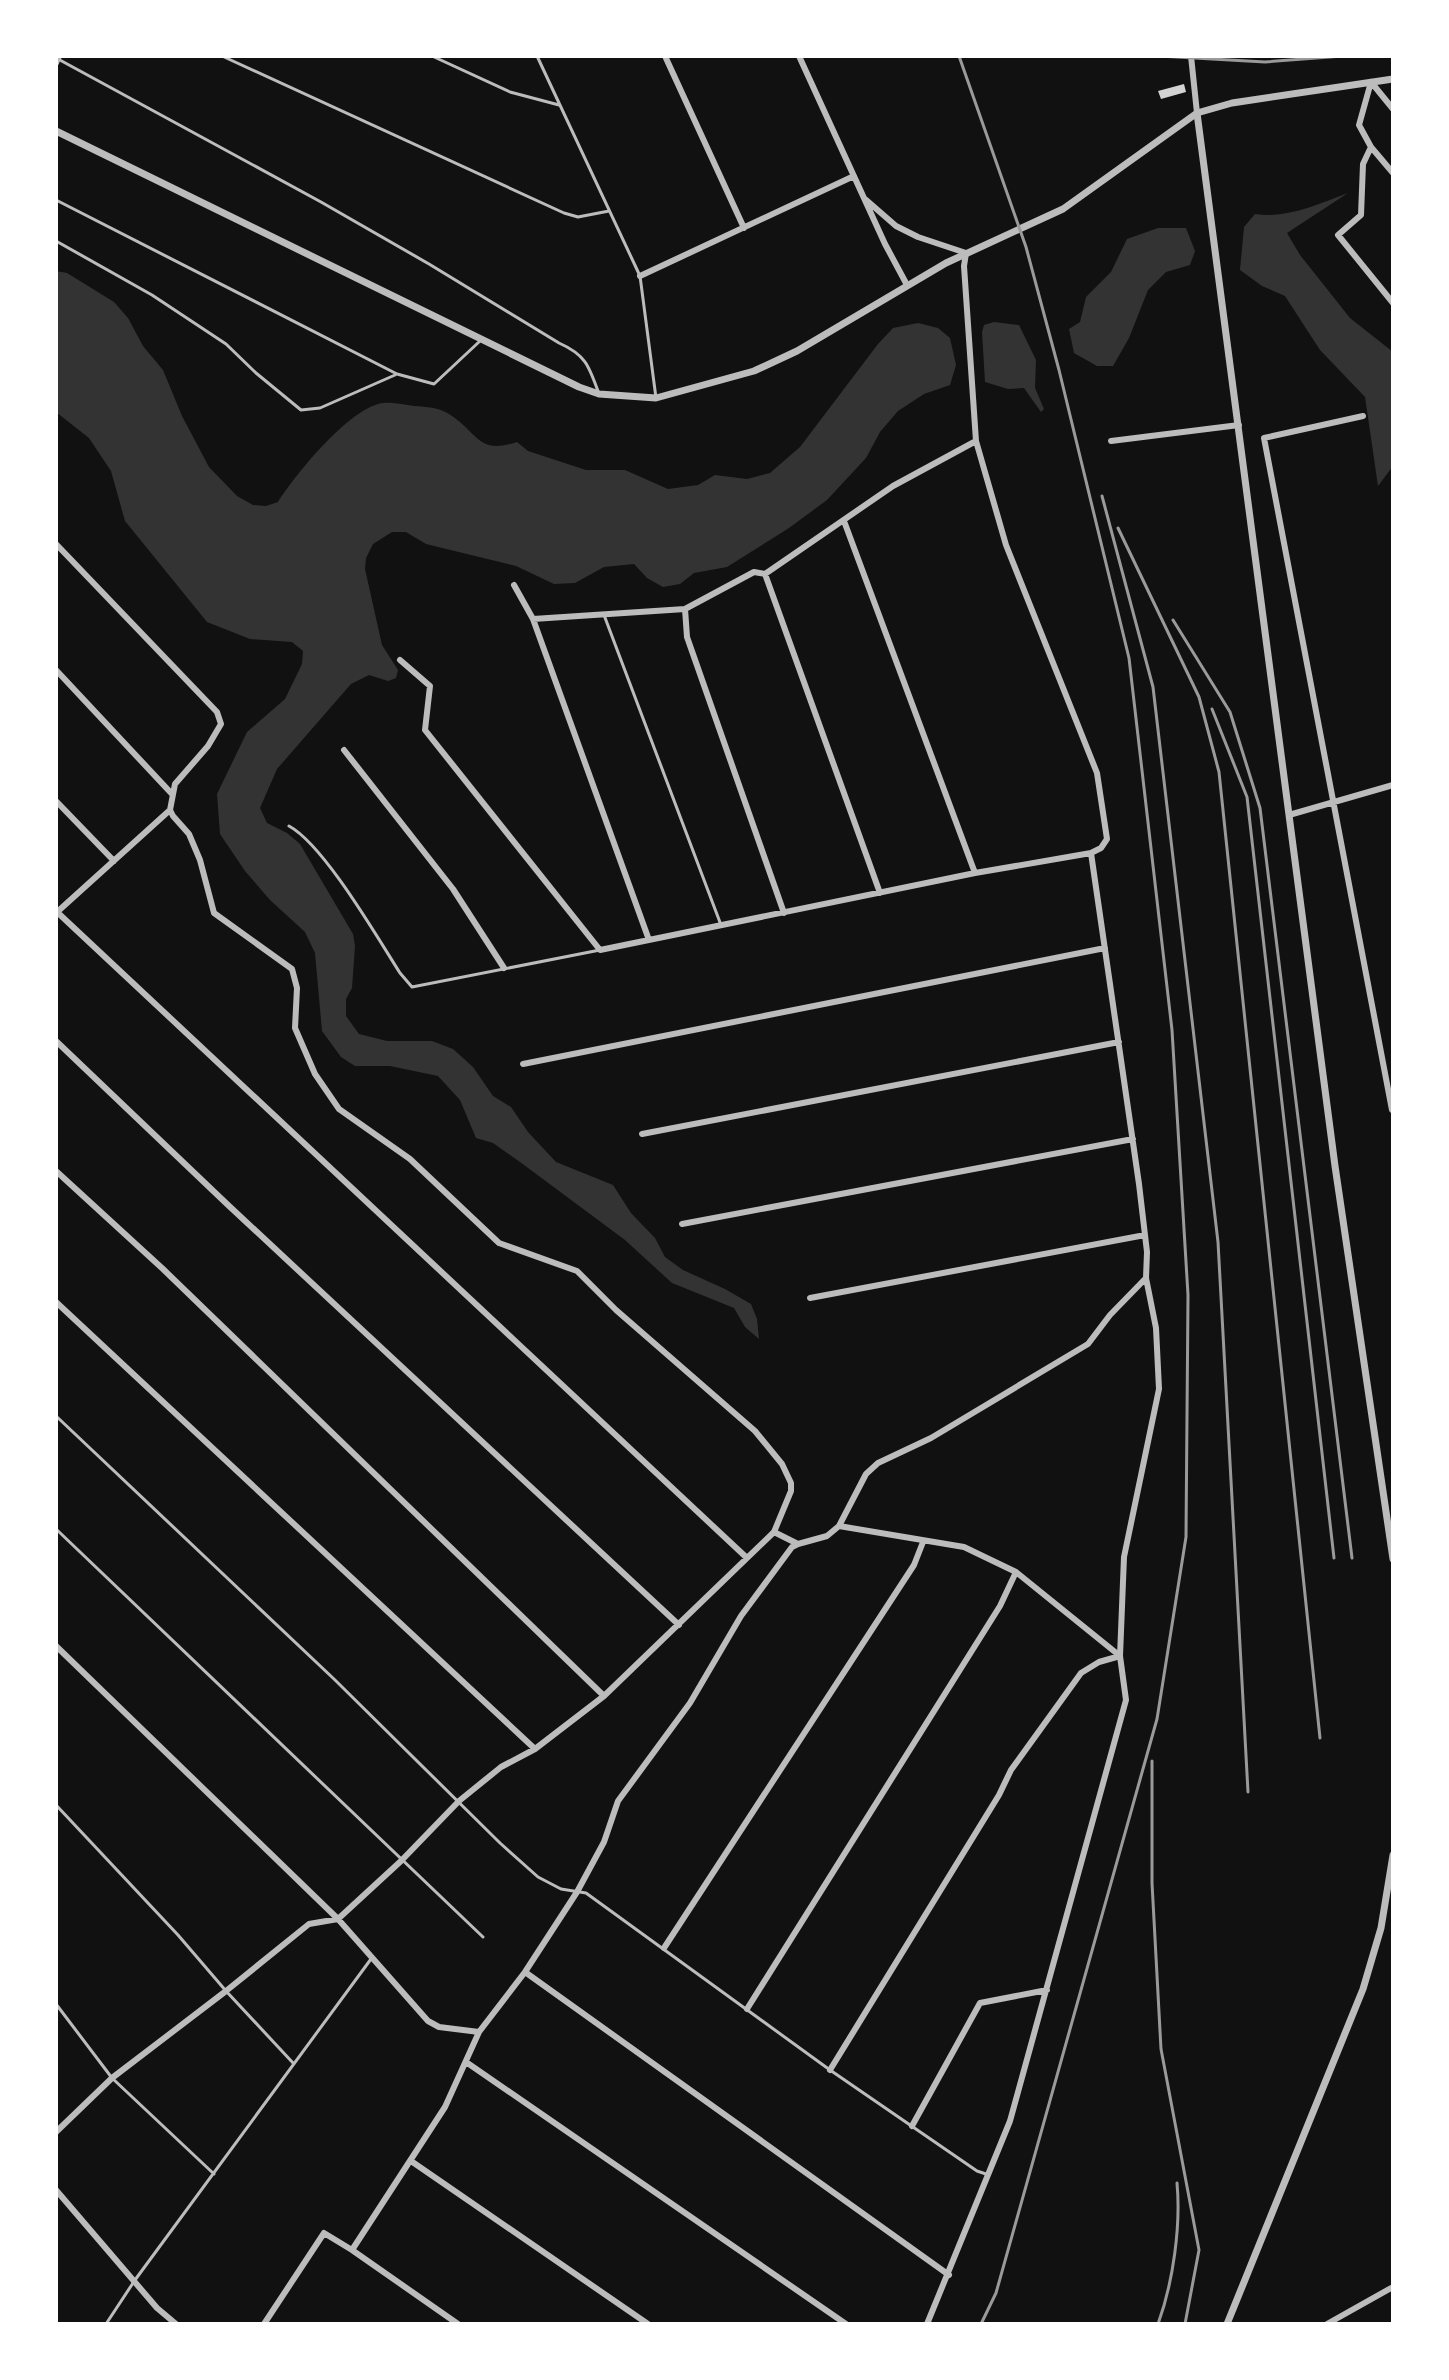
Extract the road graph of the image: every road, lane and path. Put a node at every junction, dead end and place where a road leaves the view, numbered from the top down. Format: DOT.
graph roads {
  1 [pos="222,56"];
  2 [pos="432,56"];
  3 [pos="537,56"];
  4 [pos="665,56"];
  5 [pos="799,56"];
  6 [pos="1191,56"];
  7 [pos="58,59"];
  8 [pos="1393,79"];
  9 [pos="1371,82"];
  10 [pos="560,106"];
  11 [pos="1393,109"];
  12 [pos="1197,113"];
  13 [pos="56,131"];
  14 [pos="1371,147"];
  15 [pos="1393,173"];
  16 [pos="854,176"];
  17 [pos="865,199"];
  18 [pos="56,200"];
  19 [pos="609,211"];
  20 [pos="744,228"];
  21 [pos="56,241"];
  22 [pos="966,253"];
  23 [pos="640,276"];
  24 [pos="907,285"];
  25 [pos="1393,303"];
  26 [pos="481,340"];
  27 [pos="397,374"];
  28 [pos="599,394"];
  29 [pos="656,398"];
  30 [pos="1363,416"];
  31 [pos="1239,425"];
  32 [pos="976,441"];
  33 [pos="1111,441"];
  34 [pos="844,521"];
  35 [pos="56,544"];
  36 [pos="765,574"];
  37 [pos="514,585"];
  38 [pos="685,609"];
  39 [pos="603,614"];
  40 [pos="533,619"];
  41 [pos="400,660"];
  42 [pos="56,670"];
  43 [pos="344,750"];
  44 [pos="1393,785"];
  45 [pos="172,794"];
  46 [pos="56,801"];
  47 [pos="1333,802"];
  48 [pos="170,810"];
  49 [pos="1289,815"];
  50 [pos="289,826"];
  51 [pos="1091,853"];
  52 [pos="114,861"];
  53 [pos="975,873"];
  54 [pos="880,893"];
  55 [pos="57,912"];
  56 [pos="784,913"];
  57 [pos="721,925"];
  58 [pos="649,940"];
  59 [pos="1105,948"];
  60 [pos="600,950"];
  61 [pos="504,968"];
  62 [pos="56,1041"];
  63 [pos="1119,1042"];
  64 [pos="523,1064"];
  65 [pos="1392,1110"];
  66 [pos="642,1134"];
  67 [pos="1133,1139"];
  68 [pos="56,1171"];
  69 [pos="682,1224"];
  70 [pos="1145,1235"];
  71 [pos="1146,1278"];
  72 [pos="810,1298"];
  73 [pos="56,1302"];
  74 [pos="56,1416"];
  75 [pos="839,1526"];
  76 [pos="56,1529"];
  77 [pos="774,1532"];
  78 [pos="923,1542"];
  79 [pos="798,1544"];
  80 [pos="747,1558"];
  81 [pos="1393,1558"];
  82 [pos="1016,1572"];
  83 [pos="679,1625"];
  84 [pos="56,1646"];
  85 [pos="1120,1656"];
  86 [pos="604,1696"];
  87 [pos="535,1749"];
  88 [pos="459,1801"];
  89 [pos="56,1805"];
  90 [pos="1393,1855"];
  91 [pos="401,1861"];
  92 [pos="577,1892"];
  93 [pos="338,1919"];
  94 [pos="483,1937"];
  95 [pos="664,1948"];
  96 [pos="371,1959"];
  97 [pos="525,1972"];
  98 [pos="1047,1990"];
  99 [pos="226,1991"];
  100 [pos="56,2004"];
  101 [pos="747,2009"];
  102 [pos="479,2032"];
  103 [pos="466,2062"];
  104 [pos="294,2064"];
  105 [pos="830,2070"];
  106 [pos="112,2078"];
  107 [pos="912,2126"];
  108 [pos="56,2132"];
  109 [pos="411,2161"];
  110 [pos="214,2174"];
  111 [pos="990,2175"];
  112 [pos="56,2190"];
  113 [pos="352,2250"];
  114 [pos="949,2275"];
  115 [pos="135,2280"];
  116 [pos="1393,2287"];
  117 [pos="106,2324"];
  118 [pos="176,2324"];
  119 [pos="264,2324"];
  120 [pos="458,2324"];
  121 [pos="648,2324"];
  122 [pos="846,2324"];
  123 [pos="927,2324"];
  124 [pos="1227,2324"];
  125 [pos="1327,2324"];
  1 -- 19 [label="lane"];
  2 -- 10 [label="lane"];
  3 -- 10 [label="lane"];
  4 -- 20 [label="street"];
  5 -- 16 [label="street"];
  6 -- 12 [label="street"];
  7 -- 28 [label="lane"];
  8 -- 9 [label="street"];
  9 -- 11 [label="street"];
  9 -- 12 [label="street"];
  9 -- 14 [label="street"];
  10 -- 19 [label="lane"];
  12 -- 22 [label="street"];
  12 -- 31 [label="street"];
  13 -- 26 [label="street"];
  14 -- 15 [label="street"];
  14 -- 25 [label="street"];
  16 -- 17 [label="street"];
  16 -- 20 [label="street"];
  17 -- 22 [label="street"];
  17 -- 24 [label="street"];
  18 -- 27 [label="lane"];
  19 -- 23 [label="lane"];
  20 -- 23 [label="street"];
  21 -- 27 [label="lane"];
  22 -- 24 [label="street"];
  22 -- 32 [label="street"];
  23 -- 29 [label="lane"];
  24 -- 29 [label="street"];
  26 -- 27 [label="lane"];
  26 -- 28 [label="street"];
  28 -- 29 [label="street"];
  30 -- 47 [label="street"];
  31 -- 33 [label="street"];
  31 -- 49 [label="street"];
  32 -- 34 [label="street"];
  32 -- 51 [label="street"];
  34 -- 36 [label="street"];
  34 -- 53 [label="street"];
  35 -- 45 [label="street"];
  36 -- 38 [label="street"];
  36 -- 54 [label="street"];
  37 -- 40 [label="street"];
  38 -- 39 [label="street"];
  38 -- 56 [label="street"];
  39 -- 40 [label="street"];
  39 -- 57 [label="lane"];
  40 -- 58 [label="street"];
  41 -- 60 [label="street"];
  42 -- 45 [label="street"];
  43 -- 61 [label="street"];
  44 -- 47 [label="street"];
  45 -- 48 [label="street"];
  46 -- 52 [label="street"];
  47 -- 49 [label="street"];
  47 -- 65 [label="street"];
  48 -- 52 [label="street"];
  48 -- 77 [label="street"];
  49 -- 81 [label="street"];
  50 -- 61 [label="lane"];
  51 -- 53 [label="street"];
  51 -- 59 [label="street"];
  52 -- 55 [label="street"];
  53 -- 54 [label="street"];
  54 -- 56 [label="street"];
  55 -- 80 [label="street"];
  56 -- 57 [label="street"];
  57 -- 58 [label="street"];
  58 -- 60 [label="street"];
  59 -- 63 [label="street"];
  59 -- 64 [label="street"];
  60 -- 61 [label="lane"];
  62 -- 83 [label="street"];
  63 -- 66 [label="street"];
  63 -- 67 [label="street"];
  67 -- 69 [label="street"];
  67 -- 70 [label="street"];
  68 -- 86 [label="street"];
  70 -- 71 [label="street"];
  70 -- 72 [label="street"];
  71 -- 75 [label="street"];
  71 -- 85 [label="street"];
  73 -- 87 [label="street"];
  74 -- 88 [label="lane"];
  75 -- 78 [label="street"];
  75 -- 79 [label="street"];
  76 -- 91 [label="lane"];
  77 -- 79 [label="street"];
  77 -- 80 [label="street"];
  78 -- 82 [label="street"];
  78 -- 95 [label="street"];
  79 -- 92 [label="street"];
  80 -- 83 [label="street"];
  82 -- 85 [label="street"];
  82 -- 101 [label="street"];
  83 -- 86 [label="street"];
  84 -- 93 [label="street"];
  85 -- 98 [label="street"];
  85 -- 105 [label="street"];
  86 -- 87 [label="street"];
  87 -- 88 [label="street"];
  88 -- 91 [label="street"];
  88 -- 92 [label="lane"];
  89 -- 99 [label="lane"];
  90 -- 124 [label="street"];
  91 -- 93 [label="street"];
  91 -- 94 [label="lane"];
  92 -- 95 [label="lane"];
  92 -- 97 [label="street"];
  93 -- 96 [label="street"];
  93 -- 99 [label="street"];
  95 -- 101 [label="lane"];
  96 -- 102 [label="street"];
  96 -- 104 [label="lane"];
  97 -- 102 [label="street"];
  97 -- 114 [label="street"];
  98 -- 107 [label="street"];
  98 -- 111 [label="street"];
  99 -- 104 [label="lane"];
  99 -- 106 [label="street"];
  100 -- 106 [label="lane"];
  101 -- 105 [label="lane"];
  102 -- 103 [label="street"];
  103 -- 109 [label="street"];
  103 -- 122 [label="street"];
  104 -- 110 [label="lane"];
  105 -- 107 [label="lane"];
  106 -- 108 [label="street"];
  106 -- 110 [label="lane"];
  107 -- 111 [label="lane"];
  109 -- 113 [label="street"];
  109 -- 121 [label="street"];
  110 -- 115 [label="lane"];
  111 -- 114 [label="street"];
  112 -- 115 [label="street"];
  113 -- 119 [label="street"];
  113 -- 120 [label="street"];
  114 -- 123 [label="street"];
  115 -- 117 [label="lane"];
  115 -- 118 [label="street"];
  116 -- 125 [label="street"];
}
